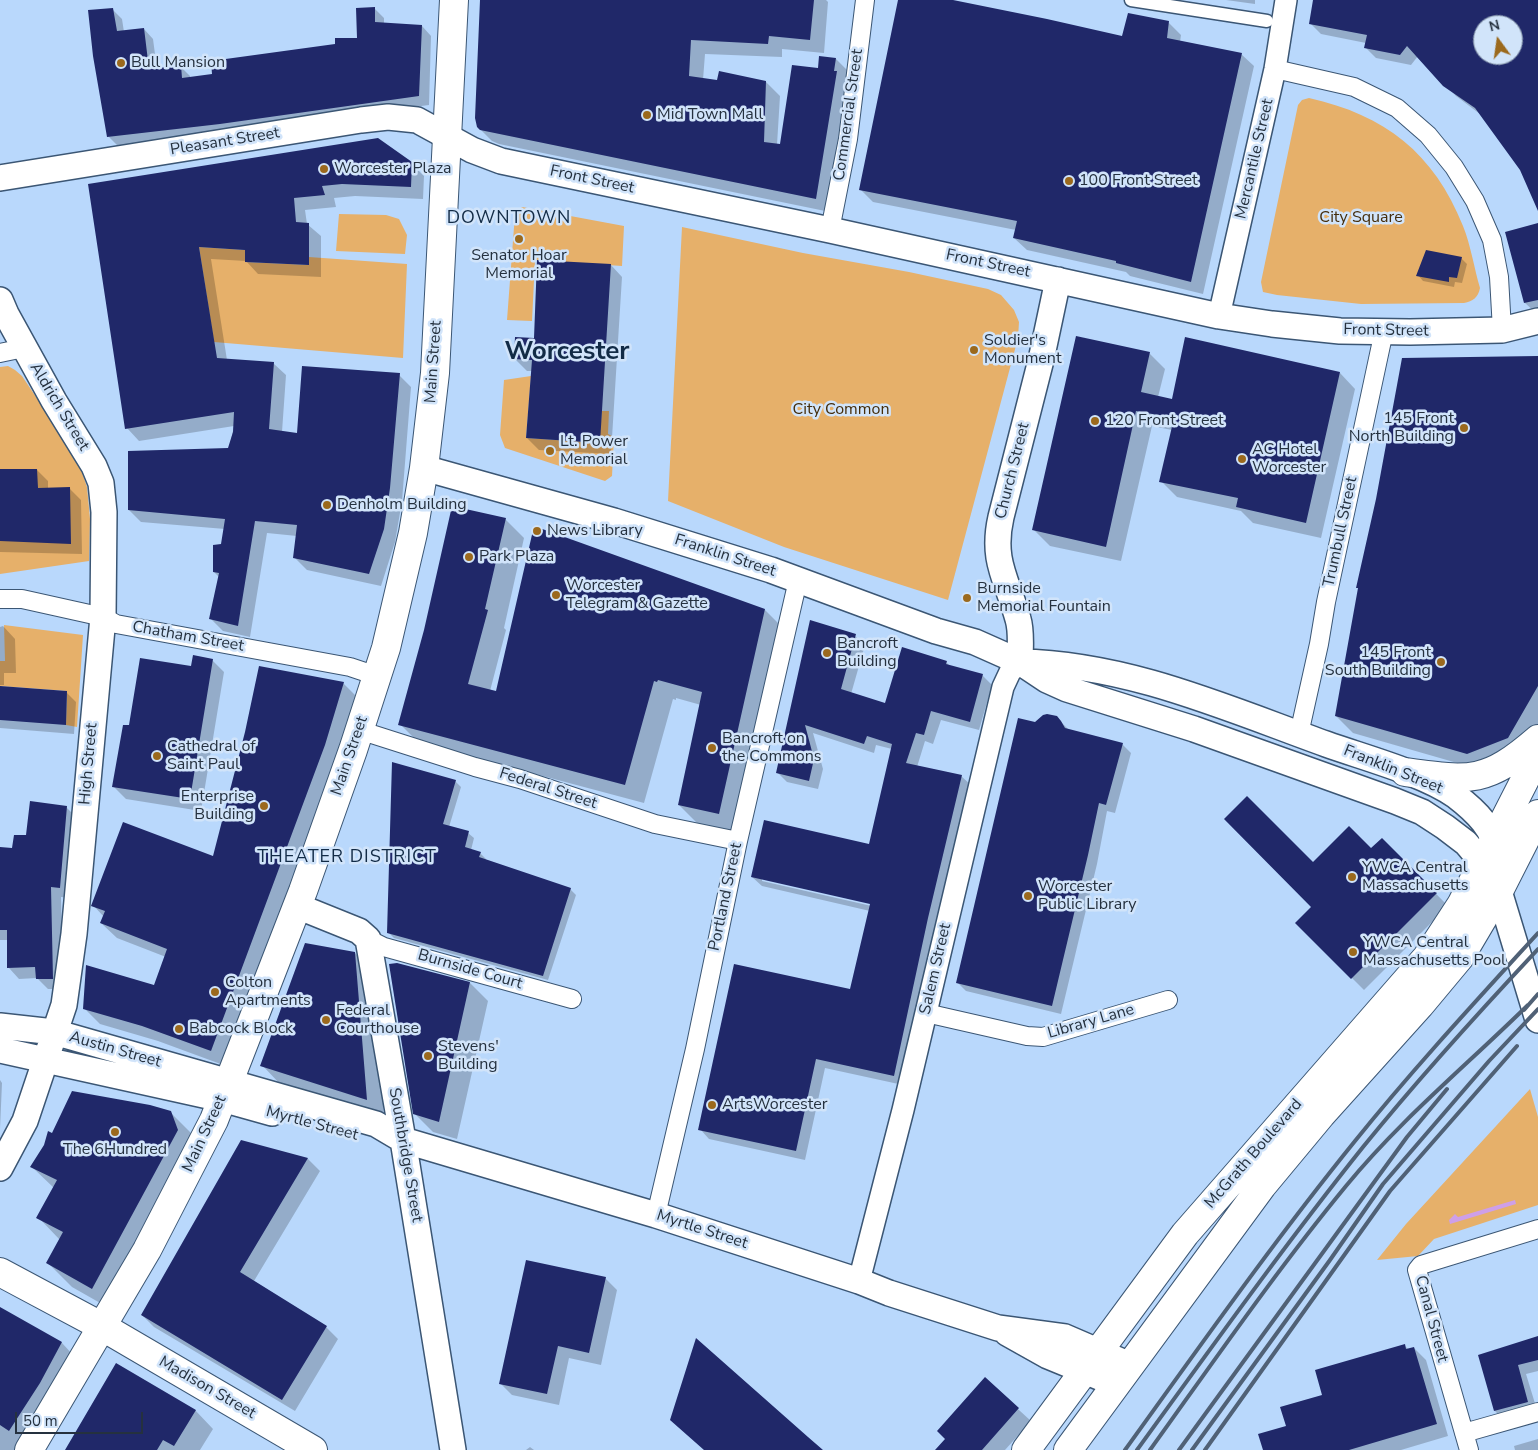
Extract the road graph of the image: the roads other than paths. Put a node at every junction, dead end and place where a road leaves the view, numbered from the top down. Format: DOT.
graph roads {
  1 [pos="454,0"];
  2 [pos="865,0"];
  3 [pos="1131,0"];
  4 [pos="1286,0"];
  5 [pos="1267,21"];
  6 [pos="1276,69"];
  7 [pos="447,137"];
  8 [pos="0,178"];
  9 [pos="830,230"];
  10 [pos="1058,280"];
  11 [pos="0,300"];
  12 [pos="1219,316"];
  13 [pos="1538,321"];
  14 [pos="1502,330"];
  15 [pos="1384,331"];
  16 [pos="24,348"];
  17 [pos="0,354"];
  18 [pos="94,466"];
  19 [pos="424,468"];
  20 [pos="798,580"];
  21 [pos="0,599"];
  22 [pos="103,618"];
  23 [pos="1020,662"];
  24 [pos="377,676"];
  25 [pos="359,730"];
  26 [pos="1298,734"];
  27 [pos="1538,739"];
  28 [pos="1538,754"];
  29 [pos="1405,772"];
  30 [pos="1537,817"];
  31 [pos="1494,838"];
  32 [pos="738,841"];
  33 [pos="1482,862"];
  34 [pos="1498,891"];
  35 [pos="298,906"];
  36 [pos="368,939"];
  37 [pos="572,999"];
  38 [pos="1168,1000"];
  39 [pos="926,1013"];
  40 [pos="1538,1020"];
  41 [pos="0,1026"];
  42 [pos="54,1032"];
  43 [pos="0,1050"];
  44 [pos="46,1059"];
  45 [pos="225,1090"];
  46 [pos="403,1140"];
  47 [pos="0,1168"];
  48 [pos="656,1214"];
  49 [pos="1538,1229"];
  50 [pos="0,1272"];
  51 [pos="859,1281"];
  52 [pos="101,1326"];
  53 [pos="1091,1360"];
  54 [pos="1123,1374"];
  55 [pos="1538,1412"];
  56 [pos="1464,1433"];
  57 [pos="451,1447"];
  58 [pos="28,1450"];
  59 [pos="313,1450"];
  60 [pos="1026,1450"];
  61 [pos="1068,1450"];
  62 [pos="1470,1450"];
  1 -- 7 [label="main road, Main Street"];
  2 -- 9 [label="street, Commercial Street"];
  3 -- 5 [label="street"];
  4 -- 6 [label="street, Mercantile Street"];
  6 -- 12 [label="street, Mercantile Street"];
  6 -- 14 [label="street"];
  7 -- 8 [label="main road, Pleasant Street"];
  7 -- 9 [label="main road, Front Street"];
  7 -- 19 [label="main road, Main Street"];
  9 -- 10 [label="main road, Front Street"];
  10 -- 12 [label="main road, Front Street"];
  10 -- 23 [label="main road, Church Street"];
  11 -- 16 [label="main road, Aldrich Street"];
  12 -- 15 [label="main road, Front Street"];
  13 -- 14 [label="main road, Front Street"];
  14 -- 15 [label="main road, Front Street"];
  15 -- 26 [label="street, Trumbull Street"];
  16 -- 17 [label="street, Aldrich Street"];
  16 -- 18 [label="main road, Aldrich Street"];
  18 -- 22 [label="main road, High Street"];
  19 -- 20 [label="main road, Franklin Street"];
  19 -- 24 [label="main road, Main Street"];
  20 -- 23 [label="main road, Franklin Street"];
  20 -- 32 [label="street, Portland Street"];
  21 -- 22 [label="street, Chatham Street"];
  22 -- 24 [label="street, Chatham Street"];
  22 -- 42 [label="main road, High Street"];
  23 -- 26 [label="main road, Franklin Street"];
  23 -- 33 [label="main road, Franklin Street"];
  23 -- 39 [label="street, Salem Street"];
  24 -- 25 [label="main road, Main Street"];
  25 -- 32 [label="street, Federal Street"];
  25 -- 35 [label="main road, Main Street"];
  26 -- 29 [label="main road, Franklin Street"];
  27 -- 29 [label="main road"];
  28 -- 31 [label="main road, McGrath Boulevard"];
  29 -- 31 [label="main road, Franklin Street"];
  30 -- 34 [label="main road, McGrath Boulevard"];
  31 -- 33 [label="main road, McGrath Boulevard"];
  31 -- 34 [label="main road, Franklin Street"];
  32 -- 48 [label="street, Portland Street"];
  33 -- 34 [label="main road, Franklin Street"];
  33 -- 53 [label="main road, McGrath Boulevard"];
  34 -- 40 [label="main road"];
  34 -- 54 [label="main road, McGrath Boulevard"];
  35 -- 36 [label="main road"];
  35 -- 45 [label="main road, Main Street"];
  36 -- 37 [label="street, Burnside Court"];
  36 -- 46 [label="main road, Southbridge Street"];
  38 -- 39 [label="street, Library Lane"];
  39 -- 51 [label="street, Salem Street"];
  41 -- 42 [label="main road, Austin Street"];
  42 -- 44 [label="main road, High Street"];
  42 -- 45 [label="main road, Austin Street"];
  43 -- 44 [label="main road, Austin Street"];
  44 -- 45 [label="main road, Austin Street"];
  44 -- 47 [label="main road, High Street"];
  45 -- 46 [label="main road, Myrtle Street"];
  45 -- 52 [label="main road, Main Street"];
  46 -- 48 [label="main road, Myrtle Street"];
  46 -- 57 [label="main road, Southbridge Street"];
  48 -- 51 [label="main road, Myrtle Street"];
  49 -- 56 [label="street, Canal Street"];
  50 -- 52 [label="main road, Madison Street"];
  51 -- 53 [label="main road, Myrtle Street"];
  52 -- 58 [label="main road, Main Street"];
  52 -- 59 [label="main road, Madison Street"];
  53 -- 54 [label="main road, Myrtle Street"];
  53 -- 60 [label="main road, McGrath Boulevard"];
  54 -- 61 [label="main road, McGrath Boulevard"];
  55 -- 56 [label="street"];
  56 -- 62 [label="street"];
}
